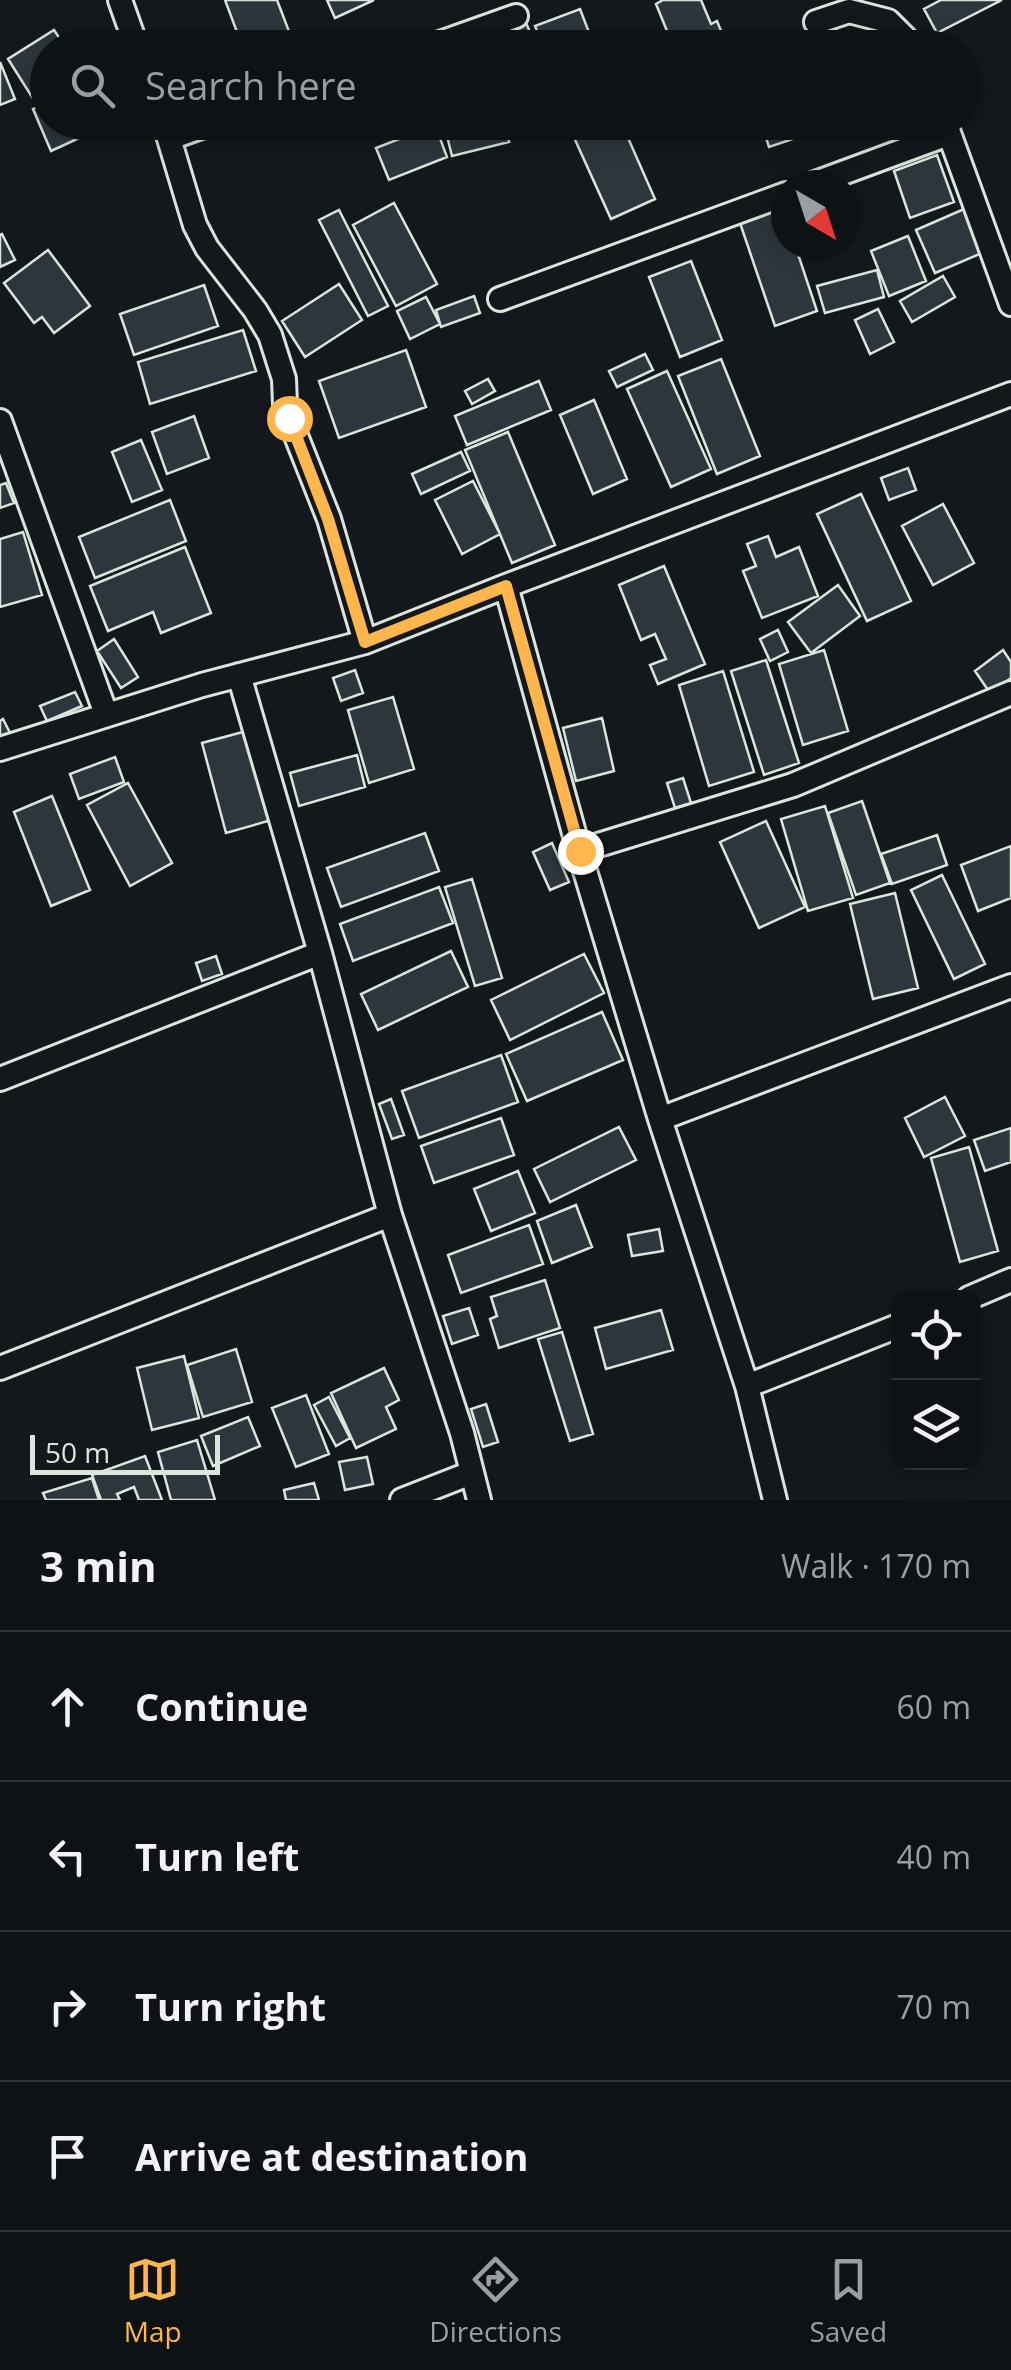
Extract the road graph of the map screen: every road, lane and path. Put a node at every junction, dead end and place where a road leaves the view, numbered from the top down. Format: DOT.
graph roads {
  1 [pos="120,0"];
  2 [pos="516,16"];
  3 [pos="816,22"];
  4 [pos="130,30"];
  5 [pos="477,30"];
  6 [pos="896,30"];
  7 [pos="170,140"];
  8 [pos="918,140"];
  9 [pos="951,140"];
  10 [pos="846,170"];
  11 [pos="771,200"];
  12 [pos="500,299"];
  13 [pos="1011,304"];
  14 [pos="1011,394"];
  15 [pos="0,421"];
  16 [pos="10,477"];
  17 [pos="506,586"];
  18 [pos="365,642"];
  19 [pos="239,675"];
  20 [pos="1011,693"];
  21 [pos="106,714"];
  22 [pos="0,748"];
  23 [pos="580,851"];
  24 [pos="320,953"];
  25 [pos="1011,986"];
  26 [pos="0,1078"];
  27 [pos="660,1119"];
  28 [pos="390,1215"];
  29 [pos="1011,1280"];
  30 [pos="981,1293"];
  31 [pos="891,1329"];
  32 [pos="0,1368"];
  33 [pos="748,1386"];
  34 [pos="471,1472"];
  35 [pos="402,1500"];
  36 [pos="479,1500"];
  37 [pos="775,1500"];
  1 -- 4 [label="street"];
  2 -- 5 [label="street"];
  3 -- 6 [label="street"];
  7 -- 18 [label="street"];
  8 -- 10 [label="street"];
  9 -- 13 [label="street"];
  11 -- 12 [label="street"];
  14 -- 17 [label="street"];
  15 -- 16 [label="street"];
  16 -- 21 [label="street"];
  17 -- 18 [label="street"];
  17 -- 23 [label="street"];
  18 -- 19 [label="street"];
  19 -- 21 [label="street"];
  19 -- 24 [label="street"];
  20 -- 23 [label="street"];
  21 -- 22 [label="street"];
  23 -- 27 [label="street"];
  24 -- 26 [label="street"];
  24 -- 28 [label="street"];
  25 -- 27 [label="street"];
  27 -- 33 [label="street"];
  28 -- 32 [label="street"];
  28 -- 34 [label="street"];
  29 -- 30 [label="street"];
  31 -- 33 [label="street"];
  33 -- 37 [label="street"];
  34 -- 35 [label="street"];
  34 -- 36 [label="street"];
}
